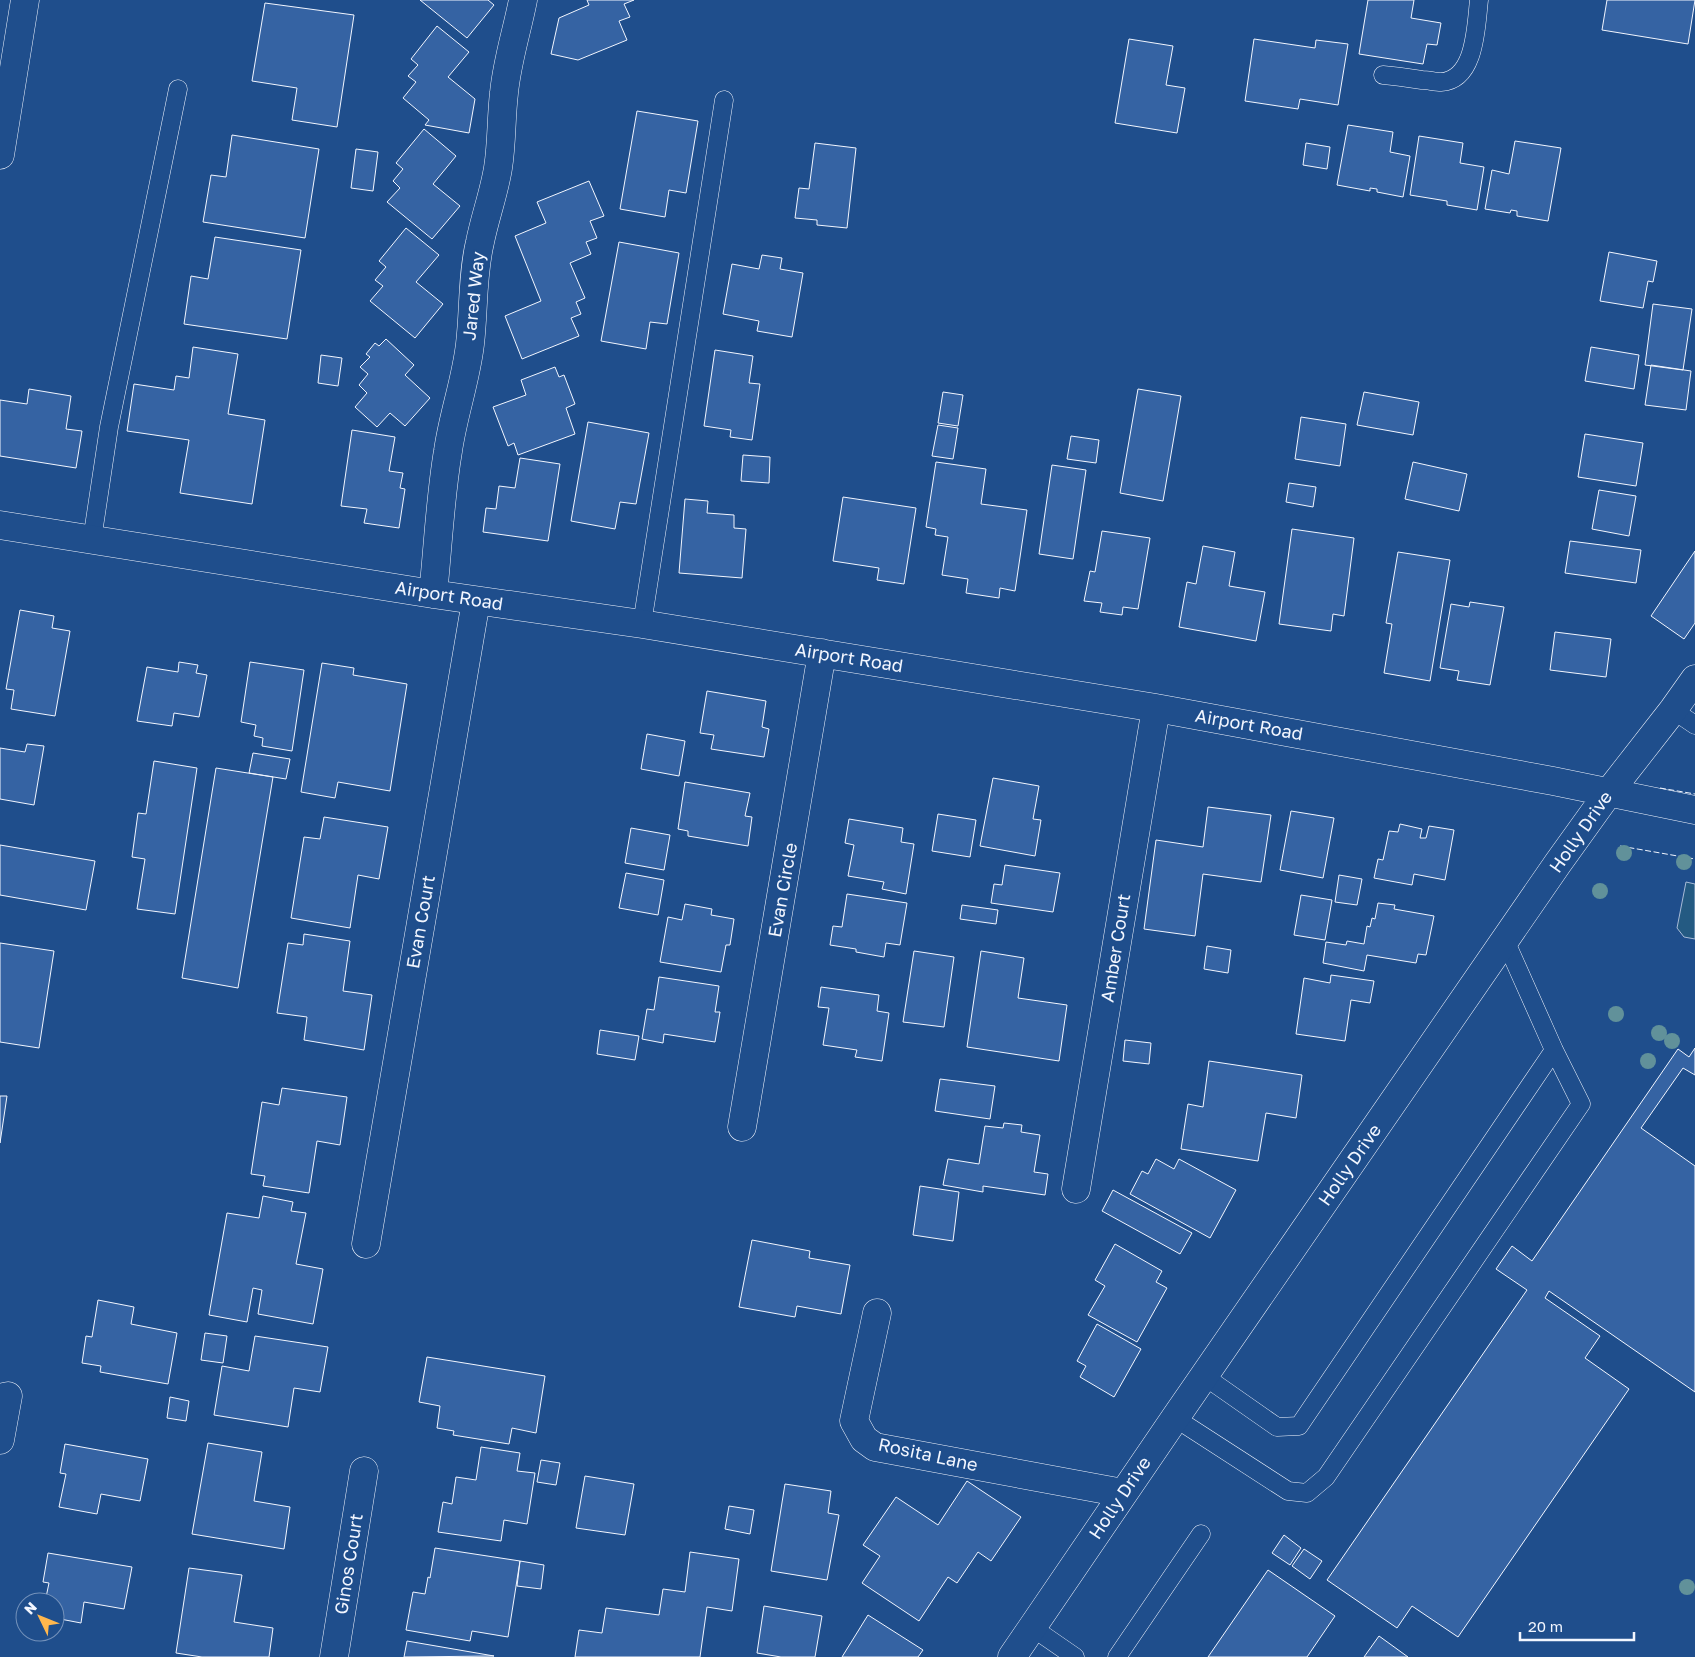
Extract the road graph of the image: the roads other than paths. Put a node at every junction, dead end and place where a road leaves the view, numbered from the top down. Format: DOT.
graph roads {
  1 [pos="25,0"];
  2 [pos="523,0"];
  3 [pos="1479,0"];
  4 [pos="1383,75"];
  5 [pos="178,89"];
  6 [pos="724,100"];
  7 [pos="0,155"];
  8 [pos="0,525"];
  9 [pos="92,540"];
  10 [pos="433,594"];
  11 [pos="476,601"];
  12 [pos="642,624"];
  13 [pos="822,653"];
  14 [pos="1695,678"];
  15 [pos="1156,708"];
  16 [pos="1684,717"];
  17 [pos="1608,792"];
  18 [pos="1695,810"];
  19 [pos="1505,940"];
  20 [pos="1554,1050"];
  21 [pos="742,1127"];
  22 [pos="1076,1189"];
  23 [pos="366,1244"];
  24 [pos="877,1313"];
  25 [pos="1204,1376"];
  26 [pos="4,1397"];
  27 [pos="1174,1418"];
  28 [pos="0,1440"];
  29 [pos="364,1471"];
  30 [pos="1123,1493"];
  31 [pos="1201,1534"];
  32 [pos="1033,1628"];
  33 [pos="334,1657"];
  34 [pos="1012,1657"];
  35 [pos="1075,1657"];
  36 [pos="1117,1657"];
  1 -- 7 [label="street"];
  2 -- 10 [label="street, Jared Way"];
  3 -- 4 [label="lane"];
  5 -- 9 [label="lane"];
  6 -- 12 [label="lane"];
  8 -- 9 [label="street, Airport Road"];
  9 -- 10 [label="street, Airport Road"];
  10 -- 11 [label="street, Airport Road"];
  11 -- 12 [label="street, Airport Road"];
  11 -- 23 [label="street, Evan Court"];
  12 -- 13 [label="street, Airport Road"];
  13 -- 15 [label="street, Airport Road"];
  13 -- 21 [label="street, Evan Circle"];
  14 -- 16 [label="street, Holly Drive"];
  15 -- 17 [label="street, Airport Road"];
  15 -- 22 [label="street, Amber Court"];
  16 -- 17 [label="street, Holly Drive"];
  17 -- 18 [label="street, Airport Road"];
  17 -- 19 [label="street, Holly Drive"];
  19 -- 20 [label="lane"];
  19 -- 25 [label="street, Holly Drive"];
  20 -- 25 [label="lane"];
  20 -- 27 [label="lane"];
  24 -- 30 [label="street, Rosita Lane"];
  25 -- 27 [label="street, Holly Drive"];
  26 -- 28 [label="street"];
  27 -- 30 [label="street, Holly Drive"];
  29 -- 33 [label="street, Ginos Court"];
  30 -- 32 [label="street, Holly Drive"];
  31 -- 36 [label="lane"];
  32 -- 34 [label="street, Holly Drive"];
  32 -- 35 [label="lane"];
}
